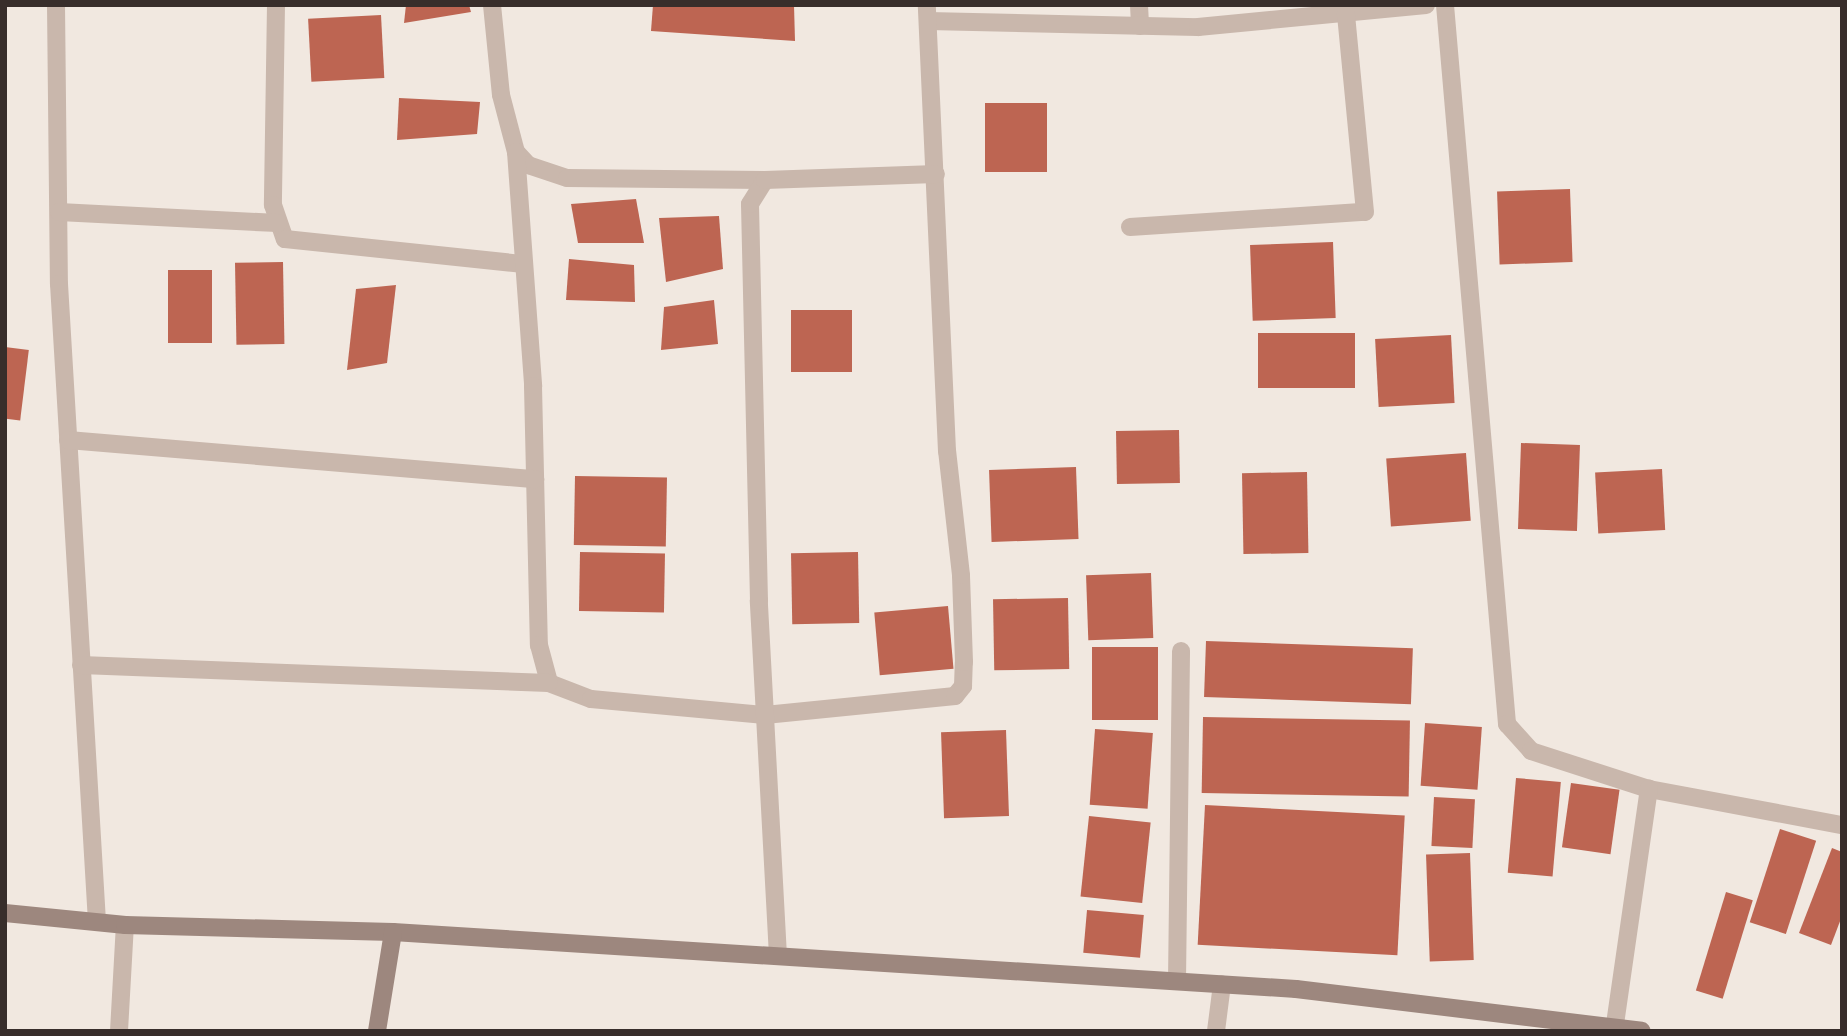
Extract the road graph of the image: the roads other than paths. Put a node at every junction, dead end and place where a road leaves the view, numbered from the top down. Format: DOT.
graph roads {
  1 [pos="56,5"];
  2 [pos="276,5"];
  3 [pos="492,5"];
  4 [pos="1139,5"];
  5 [pos="1426,5"];
  6 [pos="1445,5"];
  7 [pos="928,13"];
  8 [pos="1346,13"];
  9 [pos="1140,26"];
  10 [pos="516,152"];
  11 [pos="936,174"];
  12 [pos="765,180"];
  13 [pos="59,212"];
  14 [pos="278,223"];
  15 [pos="1130,227"];
  16 [pos="522,264"];
  17 [pos="68,440"];
  18 [pos="535,479"];
  19 [pos="1181,652"];
  20 [pos="81,665"];
  21 [pos="549,683"];
  22 [pos="765,715"];
  23 [pos="1649,789"];
  24 [pos="1842,825"];
  25 [pos="5,913"];
  26 [pos="97,922"];
  27 [pos="125,925"];
  28 [pos="393,932"];
  29 [pos="778,956"];
  30 [pos="1177,981"];
  31 [pos="1222,984"];
  32 [pos="1614,1029"];
  33 [pos="119,1031"];
  34 [pos="377,1031"];
  35 [pos="1216,1031"];
  36 [pos="1641,1031"];
  1 -- 13 [label="street"];
  2 -- 14 [label="street"];
  3 -- 10 [label="street"];
  4 -- 9 [label="street"];
  5 -- 8 [label="street"];
  6 -- 23 [label="street"];
  7 -- 9 [label="street"];
  7 -- 11 [label="street"];
  8 -- 9 [label="street"];
  8 -- 15 [label="street"];
  10 -- 12 [label="street"];
  10 -- 16 [label="street"];
  11 -- 12 [label="street"];
  11 -- 22 [label="street"];
  12 -- 22 [label="street"];
  13 -- 14 [label="street"];
  13 -- 17 [label="street"];
  14 -- 16 [label="street"];
  16 -- 18 [label="street"];
  17 -- 18 [label="street"];
  17 -- 20 [label="street"];
  18 -- 21 [label="street"];
  19 -- 30 [label="street"];
  20 -- 21 [label="street"];
  20 -- 26 [label="street"];
  21 -- 22 [label="street"];
  22 -- 29 [label="street"];
  23 -- 24 [label="street"];
  23 -- 32 [label="street"];
  25 -- 26 [label="street"];
  26 -- 27 [label="street"];
  27 -- 28 [label="street"];
  27 -- 33 [label="street"];
  28 -- 29 [label="street"];
  28 -- 34 [label="street"];
  29 -- 30 [label="street"];
  30 -- 31 [label="street"];
  31 -- 32 [label="street"];
  31 -- 35 [label="street"];
  32 -- 36 [label="street"];
}
